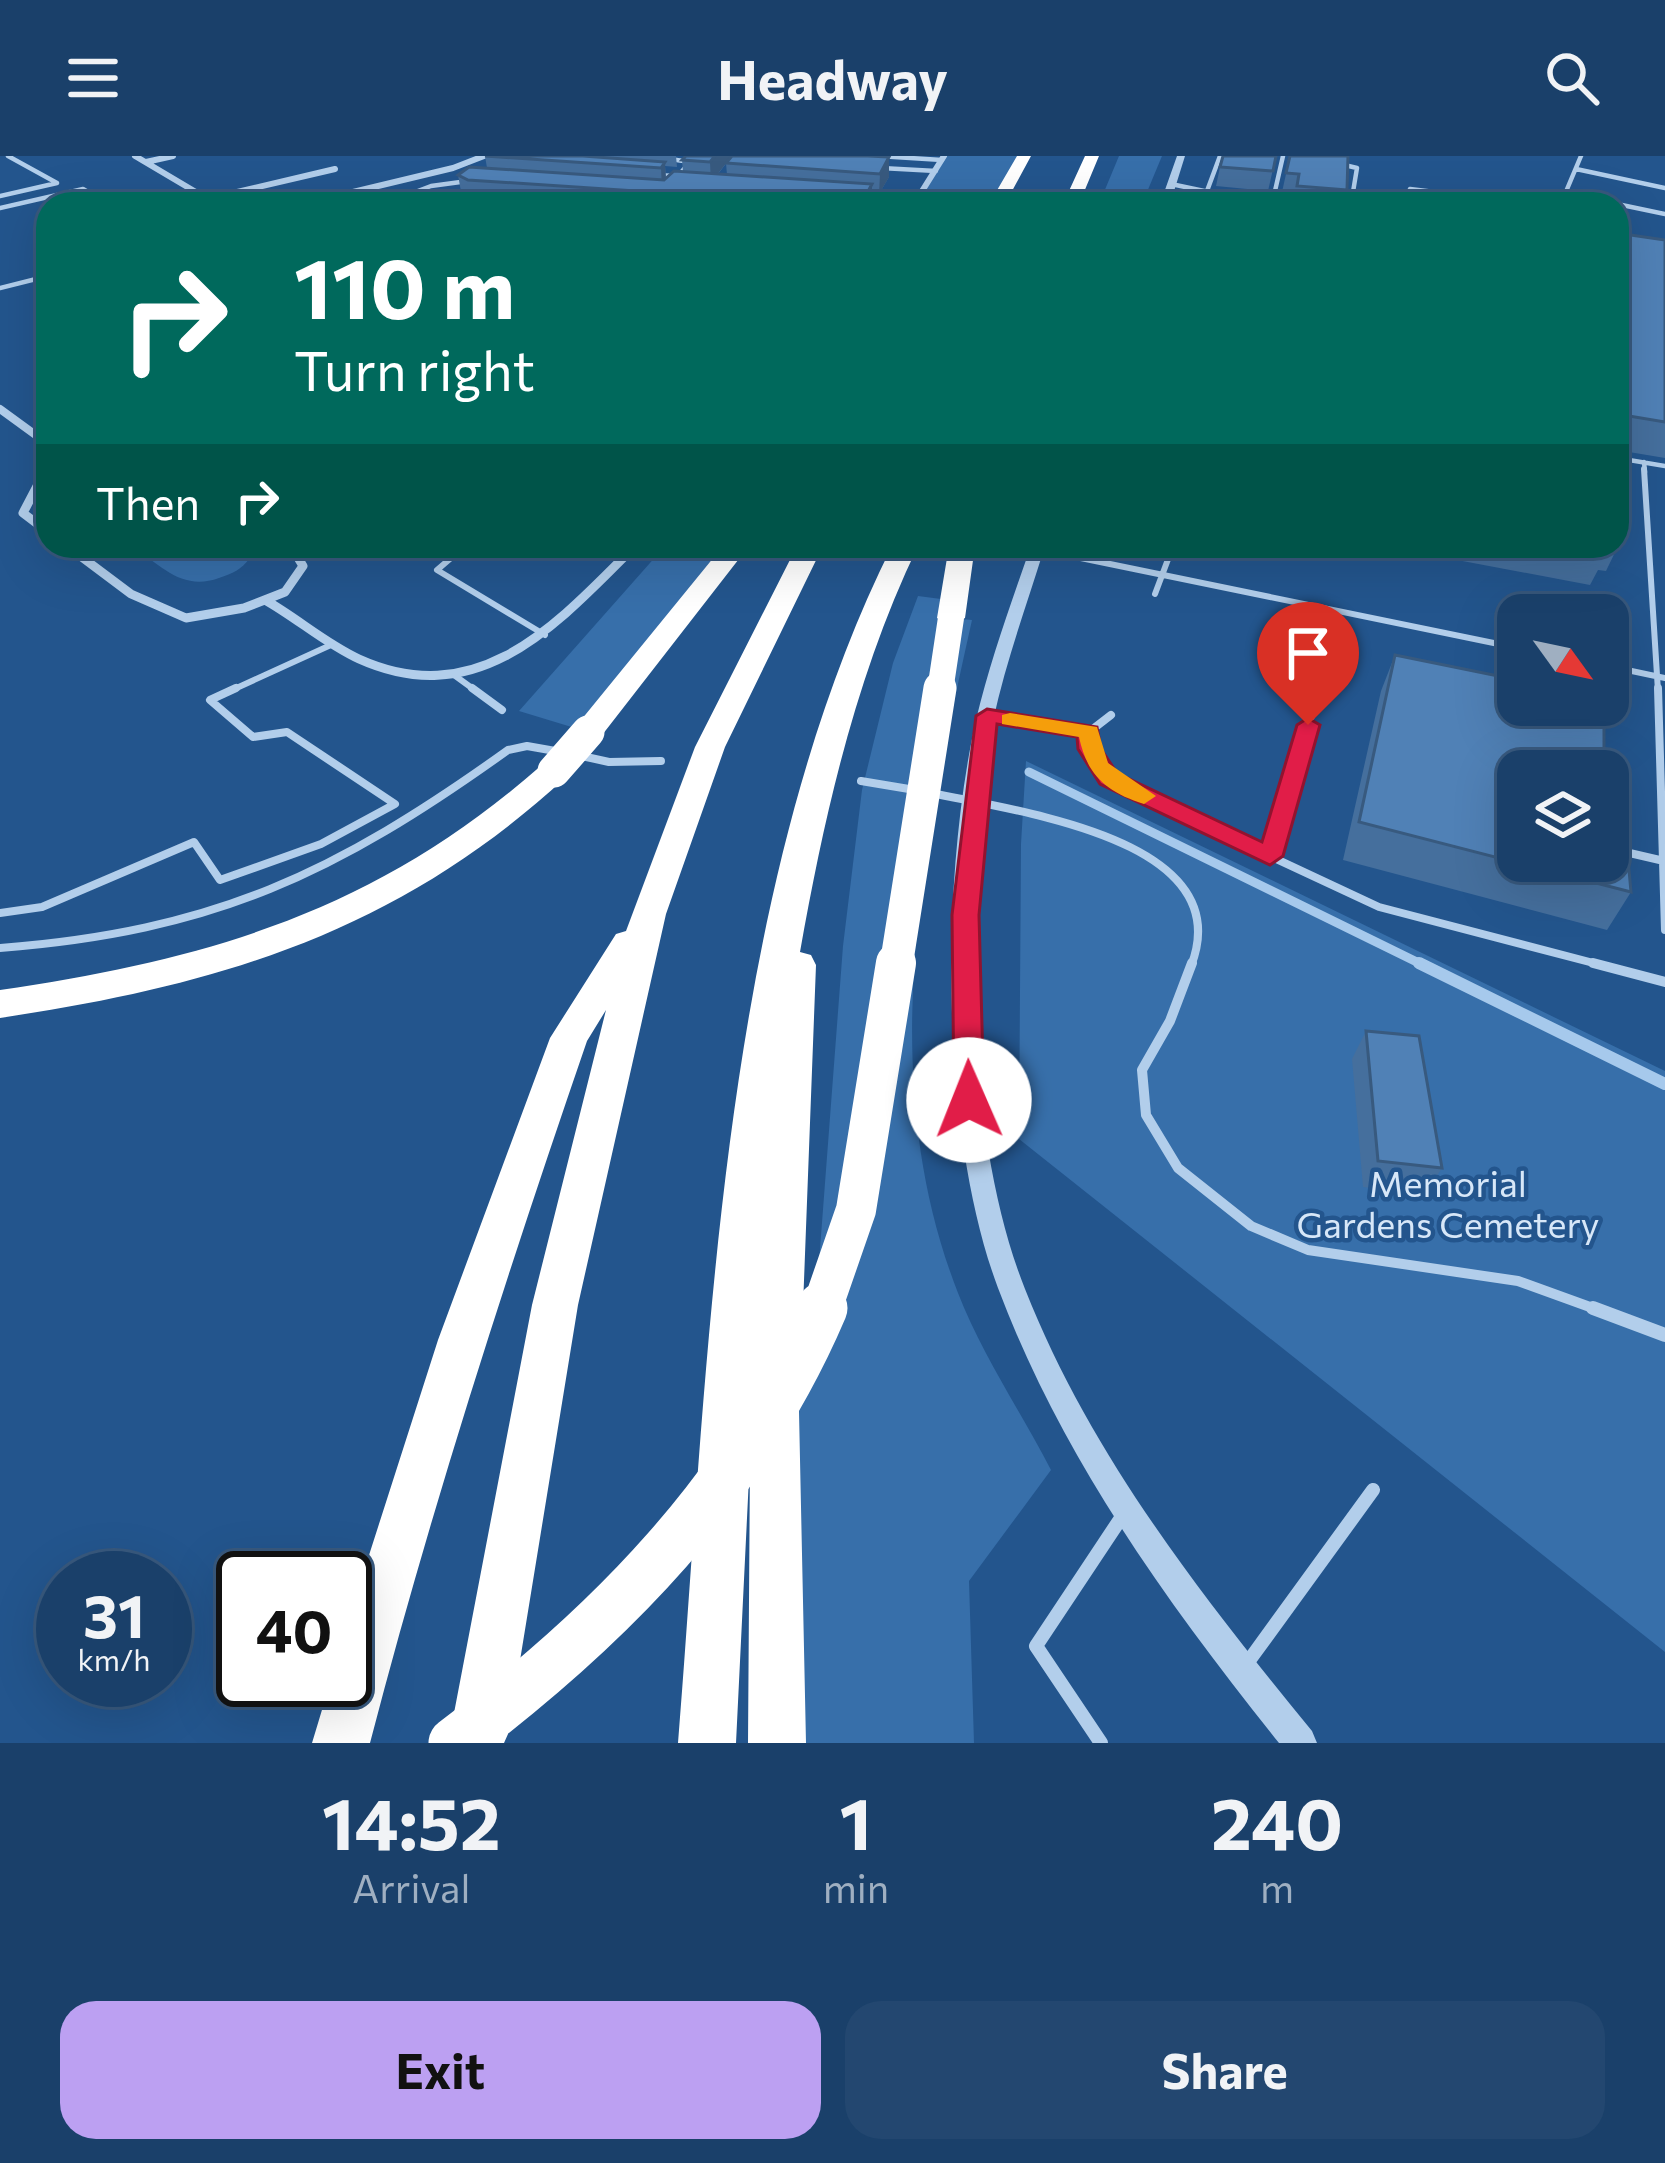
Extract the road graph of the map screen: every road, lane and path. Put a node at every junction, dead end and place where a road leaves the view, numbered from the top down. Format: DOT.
graph roads {
  1 [pos="8,156"];
  2 [pos="135,156"];
  3 [pos="173,156"];
  4 [pos="484,156"];
  5 [pos="650,156"];
  6 [pos="878,156"];
  7 [pos="1024,156"];
  8 [pos="1092,156"];
  9 [pos="1181,156"];
  10 [pos="1220,156"];
  11 [pos="1283,156"];
  12 [pos="1581,156"];
  13 [pos="943,158"];
  14 [pos="144,162"];
  15 [pos="1336,164"];
  16 [pos="870,167"];
  17 [pos="335,169"];
  18 [pos="1576,169"];
  19 [pos="935,171"];
  20 [pos="639,174"];
  21 [pos="678,176"];
  22 [pos="482,182"];
  23 [pos="1171,184"];
  24 [pos="673,186"];
  25 [pos="1665,188"];
  26 [pos="1208,191"];
  27 [pos="195,192"];
  28 [pos="237,192"];
  29 [pos="352,192"];
  30 [pos="415,192"];
  31 [pos="922,192"];
  32 [pos="1004,192"];
  33 [pos="1076,192"];
  34 [pos="1168,192"];
  35 [pos="1213,192"];
  36 [pos="1272,192"];
  37 [pos="1353,192"];
  38 [pos="1566,192"];
  39 [pos="0,196"];
  40 [pos="36,200"];
  41 [pos="1629,207"];
  42 [pos="0,208"];
  43 [pos="1665,214"];
  44 [pos="36,279"];
  45 [pos="0,288"];
  46 [pos="0,409"];
  47 [pos="36,435"];
  48 [pos="1629,460"];
  49 [pos="1644,462"];
  50 [pos="1665,466"];
  51 [pos="36,487"];
  52 [pos="36,523"];
  53 [pos="83,558"];
  54 [pos="298,558"];
  55 [pos="451,558"];
  56 [pos="623,558"];
  57 [pos="727,558"];
  58 [pos="804,558"];
  59 [pos="899,558"];
  60 [pos="960,558"];
  61 [pos="1035,558"];
  62 [pos="1082,558"];
  63 [pos="1168,558"];
  64 [pos="1161,576"];
  65 [pos="1155,594"];
  66 [pos="265,600"];
  67 [pos="1330,611"];
  68 [pos="545,635"];
  69 [pos="333,644"];
  70 [pos="1497,644"];
  71 [pos="1629,670"];
  72 [pos="454,675"];
  73 [pos="1660,677"];
  74 [pos="502,710"];
  75 [pos="1111,715"];
  76 [pos="987,716"];
  77 [pos="1089,732"];
  78 [pos="661,761"];
  79 [pos="861,781"];
  80 [pos="975,800"];
  81 [pos="804,841"];
  82 [pos="1629,853"];
  83 [pos="1270,856"];
  84 [pos="1664,862"];
  85 [pos="0,913"];
  86 [pos="647,914"];
  87 [pos="1665,930"];
  88 [pos="0,948"];
  89 [pos="1665,982"];
  90 [pos="0,1004"];
  91 [pos="1665,1335"];
  92 [pos="1373,1490"];
  93 [pos="1126,1510"];
  94 [pos="1241,1672"];
  95 [pos="341,1743"];
  96 [pos="454,1743"];
  97 [pos="478,1743"];
  98 [pos="707,1743"];
  99 [pos="777,1743"];
  100 [pos="1101,1743"];
  101 [pos="1300,1743"];
  1 -- 39 [label="lane"];
  2 -- 14 [label="street"];
  3 -- 14 [label="street"];
  4 -- 29 [label="street"];
  5 -- 21 [label="lane"];
  6 -- 13 [label="lane"];
  7 -- 32 [label="highway"];
  8 -- 33 [label="highway"];
  9 -- 23 [label="street"];
  10 -- 26 [label="lane"];
  11 -- 36 [label="lane"];
  12 -- 18 [label="lane"];
  13 -- 19 [label="street"];
  14 -- 27 [label="street"];
  15 -- 37 [label="lane"];
  16 -- 19 [label="lane"];
  17 -- 28 [label="street"];
  18 -- 25 [label="lane"];
  18 -- 38 [label="lane"];
  19 -- 31 [label="street"];
  20 -- 21 [label="lane"];
  21 -- 24 [label="lane"];
  22 -- 30 [label="lane"];
  23 -- 26 [label="lane"];
  23 -- 34 [label="street"];
  26 -- 35 [label="lane"];
  40 -- 42 [label="lane"];
  41 -- 43 [label="lane"];
  44 -- 45 [label="lane"];
  46 -- 47 [label="street"];
  48 -- 49 [label="lane"];
  49 -- 50 [label="lane"];
  49 -- 73 [label="lane"];
  51 -- 52 [label="street"];
  53 -- 66 [label="street"];
  54 -- 66 [label="street"];
  55 -- 68 [label="lane"];
  56 -- 68 [label="street"];
  57 -- 90 [label="highway, bridge"];
  58 -- 86 [label="highway"];
  59 -- 81 [label="highway"];
  60 -- 96 [label="highway, bridge"];
  61 -- 76 [label="street"];
  62 -- 64 [label="lane"];
  63 -- 64 [label="lane"];
  64 -- 65 [label="lane"];
  64 -- 67 [label="lane"];
  66 -- 69 [label="street"];
  67 -- 70 [label="lane"];
  67 -- 83 [label="lane"];
  68 -- 72 [label="street"];
  69 -- 72 [label="street"];
  69 -- 85 [label="lane"];
  71 -- 73 [label="lane"];
  72 -- 74 [label="lane"];
  73 -- 84 [label="lane"];
  75 -- 77 [label="lane"];
  76 -- 77 [label="lane"];
  76 -- 80 [label="street"];
  77 -- 83 [label="lane"];
  78 -- 88 [label="lane"];
  79 -- 80 [label="lane"];
  80 -- 91 [label="lane"];
  80 -- 93 [label="street"];
  81 -- 98 [label="highway"];
  81 -- 99 [label="highway"];
  82 -- 84 [label="lane"];
  83 -- 89 [label="lane"];
  84 -- 87 [label="lane"];
  86 -- 95 [label="highway"];
  86 -- 97 [label="highway"];
  92 -- 94 [label="lane"];
  93 -- 94 [label="street"];
  93 -- 100 [label="lane"];
  94 -- 101 [label="street"];
}
